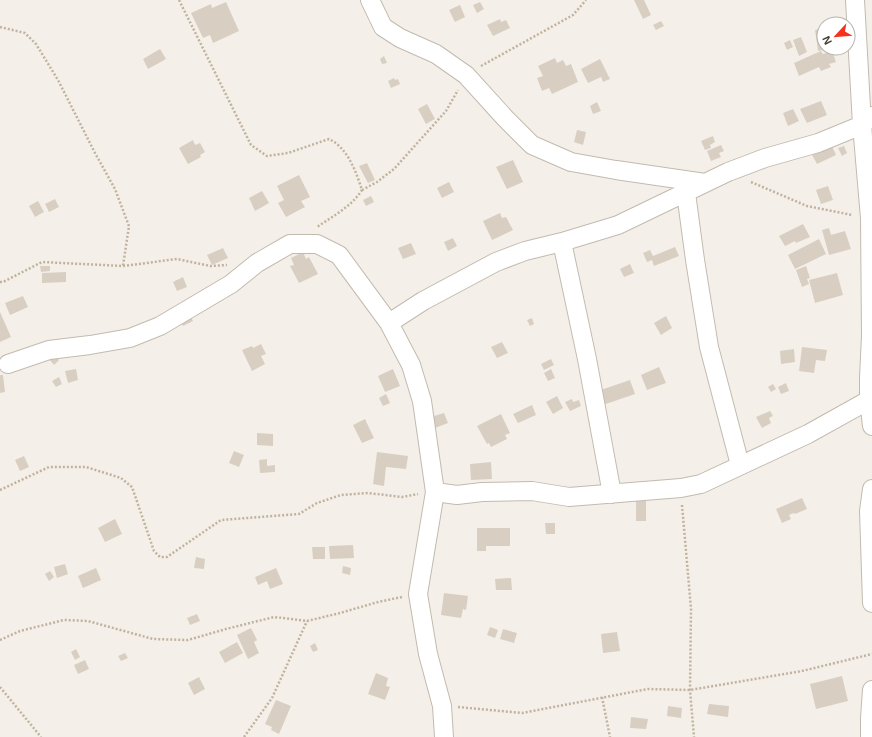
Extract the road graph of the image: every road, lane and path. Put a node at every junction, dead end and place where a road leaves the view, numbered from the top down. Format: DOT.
graph roads {
  1 [pos="179,0"];
  2 [pos="370,0"];
  3 [pos="586,0"];
  4 [pos="855,0"];
  5 [pos="0,27"];
  6 [pos="466,74"];
  7 [pos="867,121"];
  8 [pos="728,172"];
  9 [pos="705,183"];
  10 [pos="362,190"];
  11 [pos="686,193"];
  12 [pos="871,218"];
  13 [pos="315,228"];
  14 [pos="562,242"];
  15 [pos="257,263"];
  16 [pos="123,266"];
  17 [pos="0,282"];
  18 [pos="389,323"];
  19 [pos="8,364"];
  20 [pos="869,400"];
  21 [pos="872,426"];
  22 [pos="740,465"];
  23 [pos="681,488"];
  24 [pos="872,489"];
  25 [pos="0,490"];
  26 [pos="435,492"];
  27 [pos="612,494"];
  28 [pos="871,510"];
  29 [pos="418,594"];
  30 [pos="872,604"];
  31 [pos="307,621"];
  32 [pos="0,640"];
  33 [pos="872,654"];
  34 [pos="0,687"];
  35 [pos="690,690"];
  36 [pos="872,690"];
  37 [pos="602,698"];
  38 [pos="442,706"];
  39 [pos="41,737"];
  40 [pos="244,737"];
  41 [pos="444,737"];
  42 [pos="610,737"];
  43 [pos="694,737"];
  44 [pos="870,737"];
  1 -- 10 [label="path"];
  2 -- 6 [label="street"];
  3 -- 6 [label="path"];
  4 -- 7 [label="street"];
  5 -- 16 [label="path"];
  6 -- 9 [label="street"];
  6 -- 10 [label="path"];
  7 -- 8 [label="street"];
  7 -- 12 [label="street"];
  8 -- 9 [label="street"];
  8 -- 12 [label="path"];
  9 -- 11 [label="street"];
  10 -- 13 [label="path"];
  11 -- 14 [label="street"];
  11 -- 22 [label="street"];
  12 -- 20 [label="street"];
  14 -- 18 [label="street"];
  14 -- 27 [label="street"];
  15 -- 16 [label="path"];
  15 -- 18 [label="street"];
  15 -- 19 [label="street"];
  16 -- 17 [label="path"];
  18 -- 26 [label="street"];
  20 -- 21 [label="street"];
  20 -- 22 [label="street"];
  22 -- 23 [label="street"];
  23 -- 27 [label="street"];
  23 -- 35 [label="path"];
  24 -- 28 [label="street"];
  25 -- 26 [label="path"];
  26 -- 27 [label="street"];
  26 -- 29 [label="street"];
  28 -- 30 [label="street"];
  29 -- 31 [label="path"];
  29 -- 38 [label="street"];
  31 -- 32 [label="path"];
  31 -- 40 [label="path"];
  33 -- 35 [label="path"];
  34 -- 39 [label="path"];
  35 -- 37 [label="path"];
  35 -- 43 [label="path"];
  36 -- 44 [label="street"];
  37 -- 38 [label="path"];
  37 -- 42 [label="path"];
  38 -- 41 [label="street"];
}
